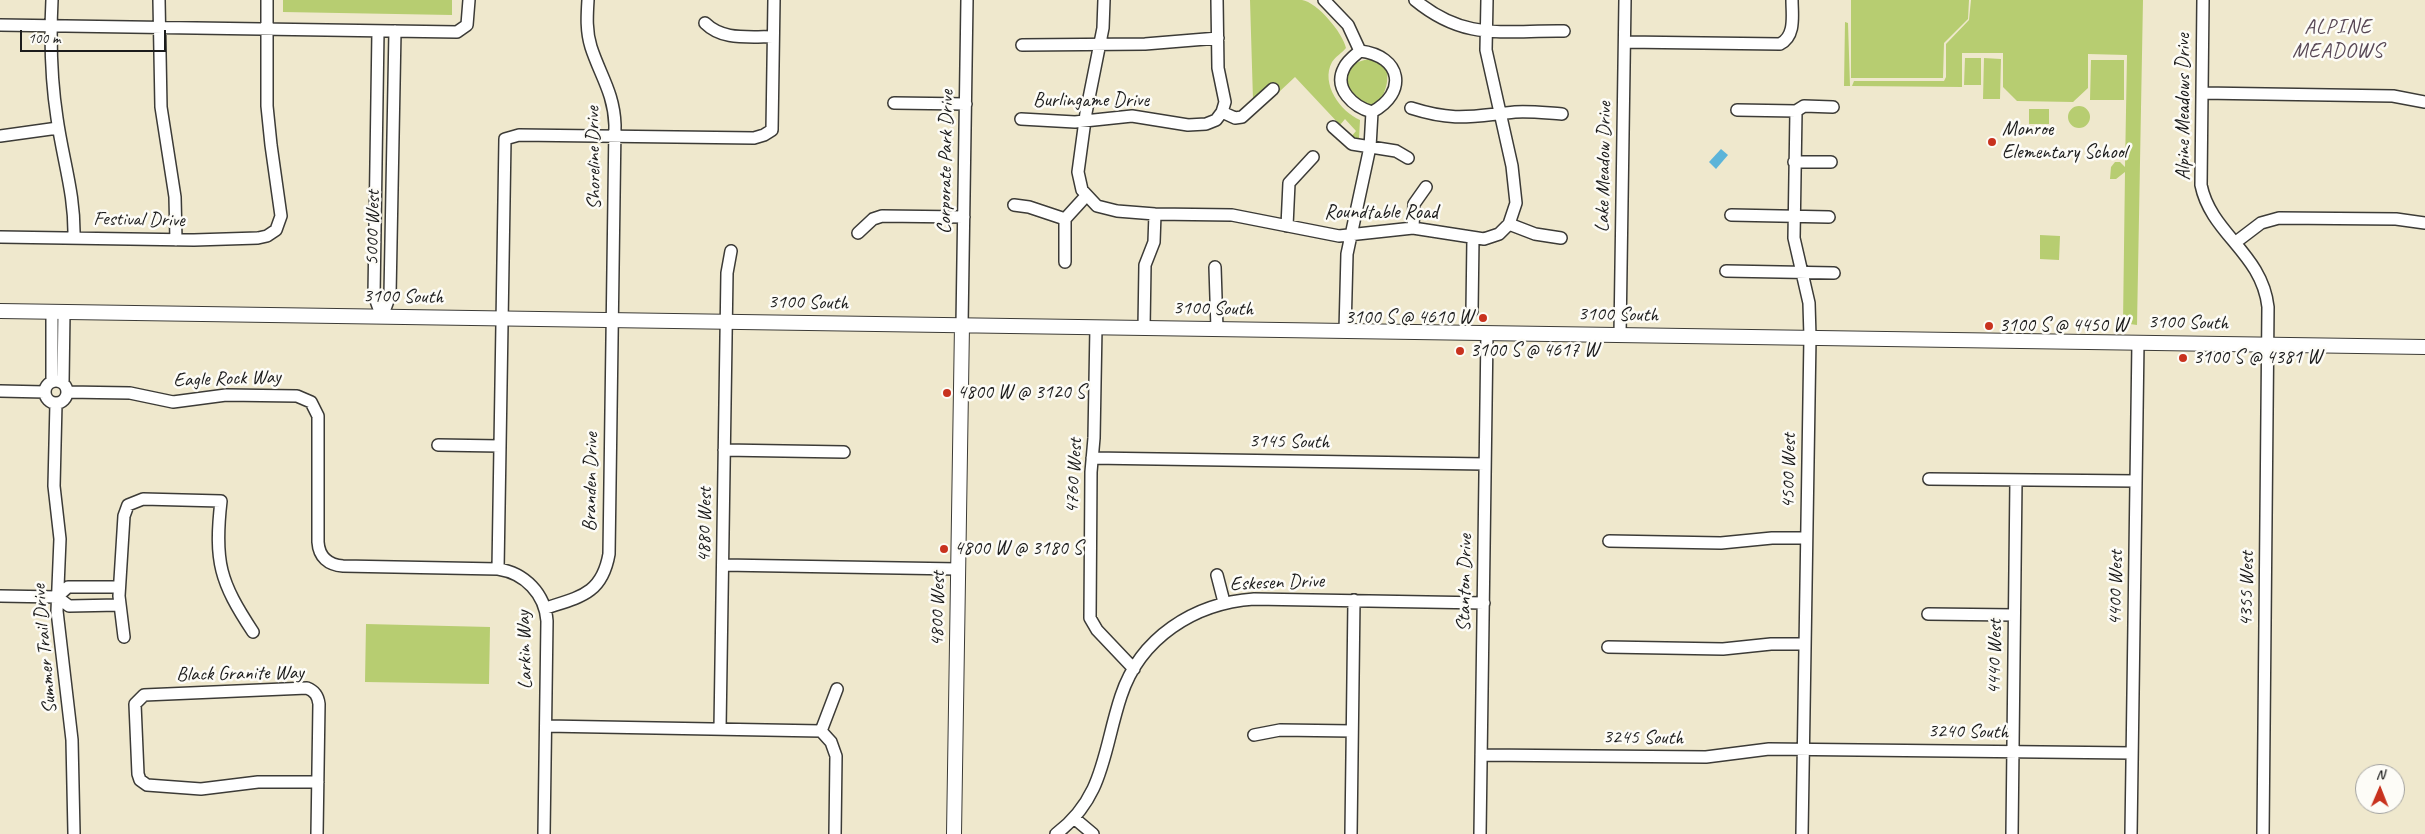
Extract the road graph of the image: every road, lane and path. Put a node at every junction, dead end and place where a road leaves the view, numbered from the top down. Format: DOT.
graph roads {
  1 [pos="52,0"];
  2 [pos="159,0"];
  3 [pos="267,0"];
  4 [pos="469,0"];
  5 [pos="588,0"];
  6 [pos="774,0"];
  7 [pos="967,0"];
  8 [pos="1104,0"];
  9 [pos="1217,0"];
  10 [pos="1324,0"];
  11 [pos="1415,0"];
  12 [pos="1487,0"];
  13 [pos="1625,0"];
  14 [pos="1792,0"];
  15 [pos="2203,0"];
  16 [pos="705,23"];
  17 [pos="0,25"];
  18 [pos="51,26"];
  19 [pos="159,27"];
  20 [pos="266,29"];
  21 [pos="378,31"];
  22 [pos="395,31"];
  23 [pos="1564,31"];
  24 [pos="1485,32"];
  25 [pos="773,36"];
  26 [pos="1218,38"];
  27 [pos="1624,42"];
  28 [pos="1022,45"];
  29 [pos="1100,45"];
  30 [pos="1360,50"];
  31 [pos="1273,89"];
  32 [pos="2202,93"];
  33 [pos="2425,102"];
  34 [pos="894,103"];
  35 [pos="966,104"];
  36 [pos="1833,106"];
  37 [pos="1411,108"];
  38 [pos="1737,110"];
  39 [pos="1796,111"];
  40 [pos="1222,112"];
  41 [pos="1372,112"];
  42 [pos="1562,114"];
  43 [pos="1500,115"];
  44 [pos="1021,120"];
  45 [pos="1085,121"];
  46 [pos="1333,127"];
  47 [pos="58,128"];
  48 [pos="0,136"];
  49 [pos="615,136"];
  50 [pos="1370,148"];
  51 [pos="1313,157"];
  52 [pos="1408,158"];
  53 [pos="1794,162"];
  54 [pos="1831,162"];
  55 [pos="1426,187"];
  56 [pos="1086,196"];
  57 [pos="1014,205"];
  58 [pos="1155,214"];
  59 [pos="1731,215"];
  60 [pos="1793,216"];
  61 [pos="1829,216"];
  62 [pos="964,217"];
  63 [pos="1065,219"];
  64 [pos="2425,223"];
  65 [pos="1509,224"];
  66 [pos="1287,226"];
  67 [pos="1413,228"];
  68 [pos="858,233"];
  69 [pos="1350,235"];
  70 [pos="0,237"];
  71 [pos="74,238"];
  72 [pos="1473,238"];
  73 [pos="1561,238"];
  74 [pos="176,240"];
  75 [pos="2236,242"];
  76 [pos="732,251"];
  77 [pos="1065,262"];
  78 [pos="1215,267"];
  79 [pos="1726,271"];
  80 [pos="1802,272"];
  81 [pos="1834,273"];
  82 [pos="0,312"];
  83 [pos="58,312"];
  84 [pos="1472,312"];
  85 [pos="382,317"];
  86 [pos="502,318"];
  87 [pos="613,320"];
  88 [pos="726,322"];
  89 [pos="962,326"];
  90 [pos="1096,327"];
  91 [pos="1144,328"];
  92 [pos="1217,329"];
  93 [pos="1345,331"];
  94 [pos="1487,333"];
  95 [pos="1620,335"];
  96 [pos="1810,338"];
  97 [pos="2138,342"];
  98 [pos="2268,344"];
  99 [pos="2425,347"];
  100 [pos="61,385"];
  101 [pos="0,391"];
  102 [pos="45,392"];
  103 [pos="56,403"];
  104 [pos="438,445"];
  105 [pos="500,446"];
  106 [pos="724,450"];
  107 [pos="844,452"];
  108 [pos="1092,458"];
  109 [pos="1485,464"];
  110 [pos="1928,479"];
  111 [pos="2016,480"];
  112 [pos="2136,481"];
  113 [pos="1806,538"];
  114 [pos="1609,541"];
  115 [pos="329,563"];
  116 [pos="723,565"];
  117 [pos="498,569"];
  118 [pos="958,569"];
  119 [pos="1217,575"];
  120 [pos="89,587"];
  121 [pos="119,587"];
  122 [pos="0,596"];
  123 [pos="57,597"];
  124 [pos="1354,600"];
  125 [pos="1224,602"];
  126 [pos="1484,603"];
  127 [pos="89,605"];
  128 [pos="119,605"];
  129 [pos="546,608"];
  130 [pos="1928,614"];
  131 [pos="2014,615"];
  132 [pos="253,632"];
  133 [pos="124,636"];
  134 [pos="1805,644"];
  135 [pos="1608,647"];
  136 [pos="1134,669"];
  137 [pos="837,689"];
  138 [pos="546,726"];
  139 [pos="720,729"];
  140 [pos="1352,731"];
  141 [pos="820,732"];
  142 [pos="1254,735"];
  143 [pos="1804,749"];
  144 [pos="2013,751"];
  145 [pos="2132,753"];
  146 [pos="1481,755"];
  147 [pos="318,782"];
  148 [pos="1074,818"];
  149 [pos="74,834"];
  150 [pos="317,834"];
  151 [pos="544,834"];
  152 [pos="835,834"];
  153 [pos="954,834"];
  154 [pos="1056,834"];
  155 [pos="1093,834"];
  156 [pos="1351,834"];
  157 [pos="1480,834"];
  158 [pos="1802,834"];
  159 [pos="2012,834"];
  160 [pos="2131,834"];
  161 [pos="2263,834"];
  1 -- 18 [label="street"];
  2 -- 19 [label="street"];
  3 -- 20 [label="street"];
  4 -- 22 [label="street"];
  5 -- 49 [label="street, Shoreline Drive"];
  6 -- 25 [label="street"];
  7 -- 35 [label="street, Corporate Park Drive"];
  8 -- 29 [label="street"];
  9 -- 26 [label="street"];
  10 -- 30 [label="street"];
  11 -- 24 [label="street"];
  12 -- 24 [label="street"];
  13 -- 27 [label="street, Lake Meadow Drive"];
  14 -- 27 [label="street"];
  15 -- 32 [label="street, Alpine Meadows Drive"];
  16 -- 25 [label="street"];
  17 -- 18 [label="street"];
  18 -- 19 [label="street"];
  18 -- 47 [label="street"];
  19 -- 20 [label="street"];
  19 -- 74 [label="street"];
  20 -- 21 [label="street"];
  20 -- 74 [label="street, Festival Drive"];
  21 -- 22 [label="street"];
  21 -- 85 [label="street, 5000 West"];
  22 -- 85 [label="street, 5000 West"];
  23 -- 24 [label="street"];
  24 -- 43 [label="street"];
  25 -- 49 [label="street"];
  26 -- 29 [label="street"];
  26 -- 40 [label="street"];
  27 -- 95 [label="street, Lake Meadow Drive"];
  28 -- 29 [label="street"];
  29 -- 45 [label="street"];
  30 -- 41 [label="street"];
  30 -- 41 [label="street"];
  31 -- 40 [label="street"];
  32 -- 33 [label="street"];
  32 -- 75 [label="street, Alpine Meadows Drive"];
  34 -- 35 [label="street"];
  35 -- 62 [label="street, Corporate Park Drive"];
  36 -- 39 [label="street"];
  37 -- 43 [label="street"];
  38 -- 39 [label="street"];
  39 -- 53 [label="street, 4500 West"];
  40 -- 45 [label="street, Burlingame Drive"];
  41 -- 50 [label="street"];
  42 -- 43 [label="street"];
  43 -- 65 [label="street"];
  44 -- 45 [label="street, Burlingame Drive"];
  45 -- 56 [label="street"];
  46 -- 50 [label="street"];
  47 -- 48 [label="street"];
  47 -- 71 [label="street"];
  49 -- 86 [label="street"];
  49 -- 87 [label="street, Shoreline Drive"];
  50 -- 52 [label="street"];
  50 -- 69 [label="street"];
  51 -- 66 [label="street"];
  53 -- 54 [label="street"];
  53 -- 60 [label="street, 4500 West"];
  55 -- 67 [label="street"];
  56 -- 58 [label="street, Roundtable Road"];
  56 -- 63 [label="street"];
  57 -- 63 [label="street"];
  58 -- 66 [label="street, Roundtable Road"];
  58 -- 91 [label="street"];
  59 -- 60 [label="street"];
  60 -- 61 [label="street"];
  60 -- 80 [label="street, 4500 West"];
  62 -- 68 [label="street"];
  62 -- 89 [label="street, Corporate Park Drive"];
  63 -- 77 [label="street"];
  64 -- 75 [label="street"];
  65 -- 72 [label="street, Roundtable Road"];
  65 -- 73 [label="street"];
  66 -- 69 [label="street, Roundtable Road"];
  67 -- 69 [label="street, Roundtable Road"];
  67 -- 72 [label="street, Roundtable Road"];
  69 -- 93 [label="street"];
  70 -- 71 [label="street, Festival Drive"];
  71 -- 74 [label="street, Festival Drive"];
  72 -- 84 [label="street"];
  75 -- 98 [label="street, Alpine Meadows Drive"];
  76 -- 88 [label="street, 4880 West"];
  78 -- 92 [label="street"];
  79 -- 80 [label="street"];
  80 -- 81 [label="street"];
  80 -- 96 [label="street, 4500 West"];
  82 -- 83 [label="main road, 3100 South"];
  83 -- 85 [label="main road, 3100 South"];
  83 -- 100 [label="street"];
  85 -- 86 [label="main road, 3100 South"];
  86 -- 87 [label="main road, 3100 South"];
  86 -- 105 [label="street"];
  87 -- 88 [label="main road, 3100 South"];
  87 -- 129 [label="street, Branden Drive"];
  88 -- 89 [label="main road, 3100 South"];
  88 -- 106 [label="street, 4880 West"];
  89 -- 90 [label="main road, 3100 South"];
  89 -- 118 [label="main road, 4800 West"];
  90 -- 91 [label="main road, 3100 South"];
  90 -- 108 [label="street, 4760 West"];
  91 -- 92 [label="main road, 3100 South"];
  92 -- 93 [label="main road, 3100 South"];
  93 -- 94 [label="main road, 3100 South"];
  94 -- 95 [label="main road, 3100 South"];
  94 -- 109 [label="street, Stanton Drive"];
  95 -- 96 [label="main road, 3100 South"];
  96 -- 97 [label="main road, 3100 South"];
  96 -- 113 [label="street, 4500 West"];
  97 -- 98 [label="main road, 3100 South"];
  97 -- 112 [label="street, 4400 West"];
  98 -- 99 [label="main road, 3100 South"];
  98 -- 161 [label="street, 4355 West"];
  100 -- 102 [label="street"];
  100 -- 103 [label="street"];
  100 -- 115 [label="street, Eagle Rock Way"];
  101 -- 102 [label="street"];
  102 -- 103 [label="street"];
  103 -- 123 [label="street, Summer Trail Drive"];
  104 -- 105 [label="street"];
  105 -- 117 [label="street"];
  106 -- 107 [label="street"];
  106 -- 116 [label="street, 4880 West"];
  108 -- 109 [label="street, 3145 South"];
  108 -- 136 [label="street, 4760 West"];
  109 -- 126 [label="street, Stanton Drive"];
  110 -- 111 [label="street"];
  111 -- 112 [label="street"];
  111 -- 131 [label="street, 4440 West"];
  112 -- 145 [label="street, 4400 West"];
  113 -- 114 [label="street"];
  113 -- 134 [label="street, 4500 West"];
  115 -- 117 [label="street, Larkin Way"];
  116 -- 118 [label="street"];
  116 -- 139 [label="street, 4880 West"];
  117 -- 129 [label="street, Larkin Way"];
  118 -- 153 [label="main road, 4800 West"];
  119 -- 125 [label="street"];
  120 -- 121 [label="street"];
  120 -- 123 [label="street"];
  120 -- 127 [label="street"];
  121 -- 128 [label="street"];
  121 -- 132 [label="street"];
  122 -- 123 [label="street"];
  123 -- 127 [label="street"];
  123 -- 149 [label="street, Summer Trail Drive"];
  124 -- 125 [label="street, Eskesen Drive"];
  124 -- 126 [label="street, Eskesen Drive"];
  124 -- 140 [label="street"];
  125 -- 136 [label="street, Eskesen Drive"];
  126 -- 146 [label="street, Stanton Drive"];
  127 -- 128 [label="street"];
  128 -- 133 [label="street"];
  129 -- 138 [label="street, Larkin Way"];
  130 -- 131 [label="street"];
  131 -- 144 [label="street, 4440 West"];
  134 -- 135 [label="street"];
  134 -- 143 [label="street, 4500 West"];
  136 -- 148 [label="street, Eskesen Drive"];
  137 -- 141 [label="street"];
  138 -- 139 [label="street"];
  138 -- 151 [label="street, Larkin Way"];
  139 -- 141 [label="street"];
  140 -- 142 [label="street"];
  140 -- 156 [label="street"];
  141 -- 152 [label="street"];
  143 -- 144 [label="street, 3240 South"];
  143 -- 146 [label="street, 3245 South"];
  143 -- 158 [label="street, 4500 West"];
  144 -- 145 [label="street, 3240 South"];
  144 -- 159 [label="street, 4440 West"];
  145 -- 160 [label="street, 4400 West"];
  146 -- 157 [label="street, Stanton Drive"];
  147 -- 147 [label="street, Black Granite Way"];
  147 -- 150 [label="street, Black Granite Way"];
  148 -- 154 [label="street, Eskesen Drive"];
  148 -- 155 [label="street"];
}
